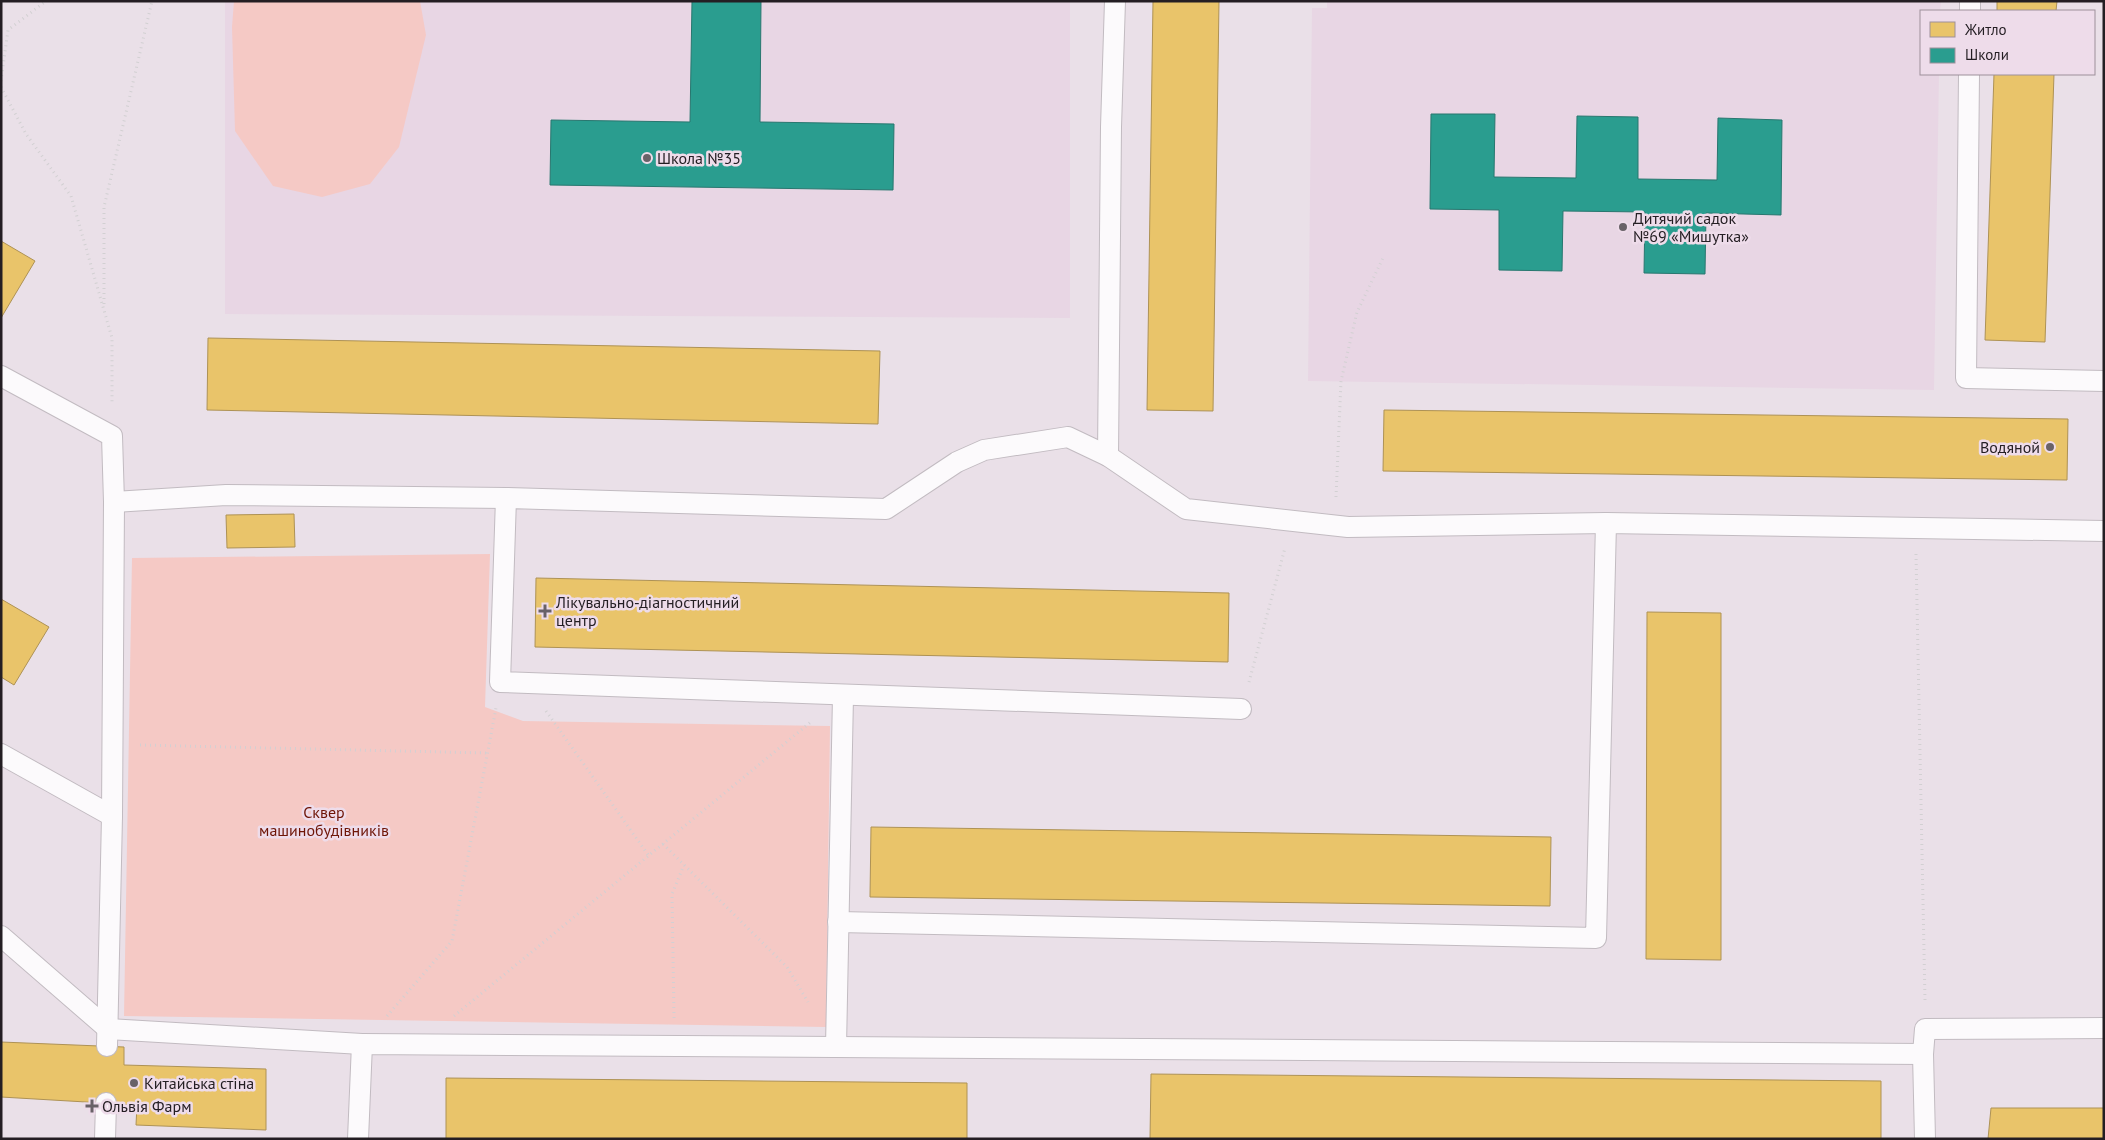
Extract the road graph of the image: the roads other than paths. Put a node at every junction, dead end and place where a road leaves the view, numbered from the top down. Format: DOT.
graph roads {
  1 [pos="1115,1"];
  2 [pos="1969,75"];
  3 [pos="1,376"];
  4 [pos="2104,382"];
  5 [pos="1108,456"];
  6 [pos="506,498"];
  7 [pos="114,502"];
  8 [pos="1606,523"];
  9 [pos="2104,531"];
  10 [pos="843,696"];
  11 [pos="1241,709"];
  12 [pos="1,754"];
  13 [pos="112,816"];
  14 [pos="838,922"];
  15 [pos="1,936"];
  16 [pos="2104,1028"];
  17 [pos="108,1038"];
  18 [pos="362,1044"];
  19 [pos="836,1047"];
  20 [pos="1923,1054"];
  21 [pos="106,1103"];
  22 [pos="105,1139"];
  23 [pos="358,1139"];
  24 [pos="1925,1139"];
  1 -- 5 [label="lane"];
  2 -- 4 [label="lane"];
  3 -- 7 [label="lane"];
  5 -- 6 [label="lane"];
  5 -- 8 [label="lane"];
  6 -- 7 [label="lane"];
  6 -- 10 [label="lane"];
  7 -- 13 [label="lane"];
  8 -- 9 [label="lane"];
  8 -- 14 [label="lane"];
  10 -- 11 [label="lane"];
  10 -- 14 [label="lane"];
  12 -- 13 [label="lane"];
  13 -- 17 [label="lane"];
  14 -- 19 [label="lane"];
  15 -- 17 [label="lane"];
  16 -- 20 [label="lane"];
  17 -- 18 [label="lane"];
  18 -- 19 [label="lane"];
  18 -- 23 [label="lane"];
  19 -- 20 [label="lane"];
  20 -- 24 [label="lane"];
  21 -- 22 [label="lane"];
}
